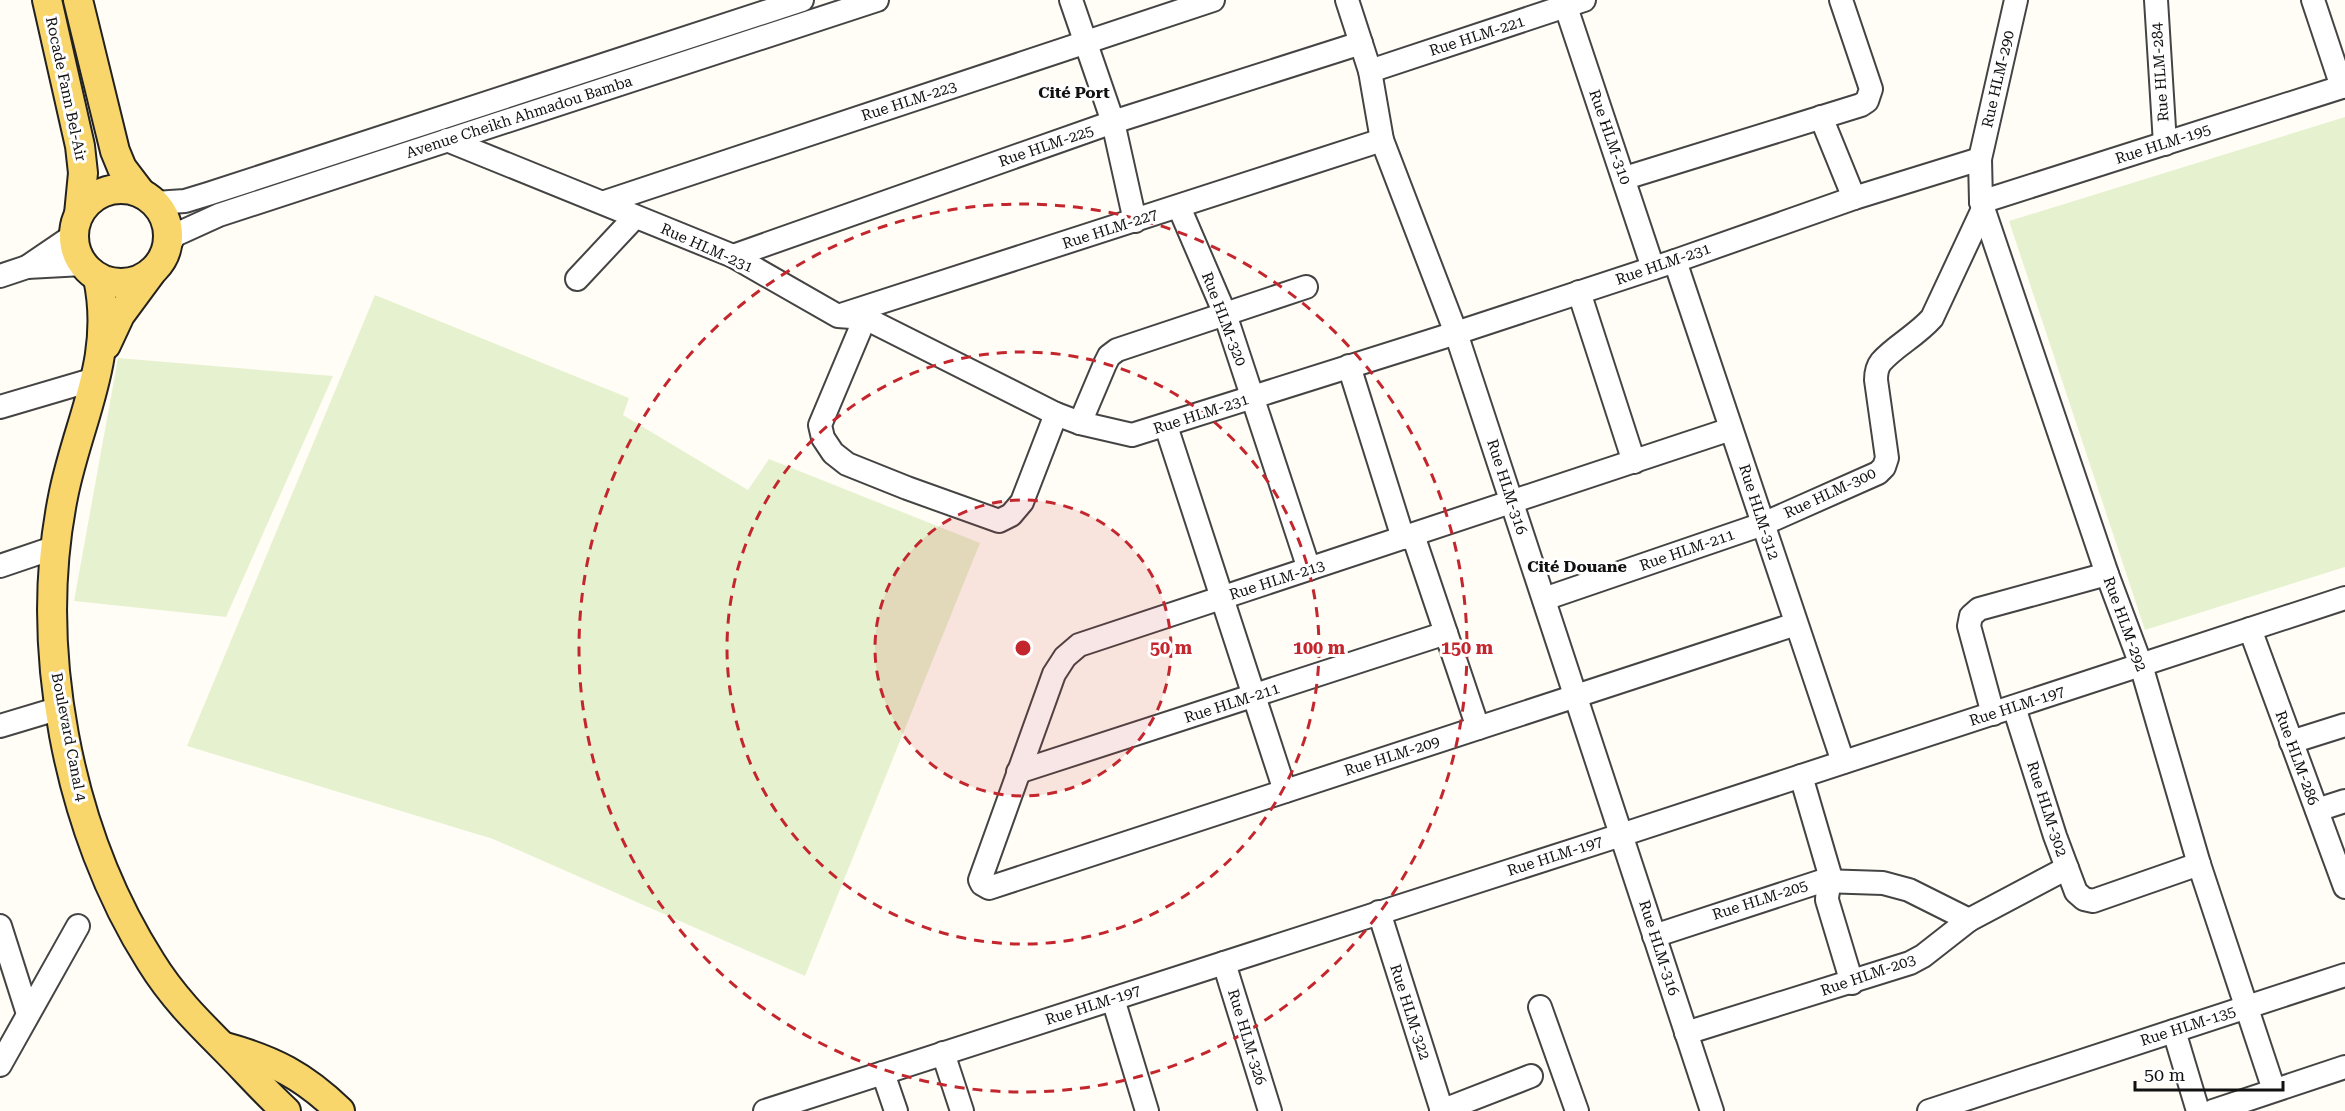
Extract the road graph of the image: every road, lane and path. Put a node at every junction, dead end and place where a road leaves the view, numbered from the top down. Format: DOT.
graph roads {
  1 [pos="47,0"];
  2 [pos="78,0"];
  3 [pos="802,0"];
  4 [pos="877,0"];
  5 [pos="1071,0"];
  6 [pos="1213,0"];
  7 [pos="1347,0"];
  8 [pos="1841,0"];
  9 [pos="2016,0"];
  10 [pos="2156,0"];
  11 [pos="2313,0"];
  12 [pos="1575,3"];
  13 [pos="1086,42"];
  14 [pos="1361,43"];
  15 [pos="1370,71"];
  16 [pos="2343,87"];
  17 [pos="1821,117"];
  18 [pos="1113,123"];
  19 [pos="447,140"];
  20 [pos="1382,140"];
  21 [pos="2165,144"];
  22 [pos="1980,159"];
  23 [pos="1624,178"];
  24 [pos="148,198"];
  25 [pos="1854,198"];
  26 [pos="605,202"];
  27 [pos="1982,206"];
  28 [pos="1179,207"];
  29 [pos="635,217"];
  30 [pos="1135,221"];
  31 [pos="76,224"];
  32 [pos="168,246"];
  33 [pos="733,256"];
  34 [pos="1664,265"];
  35 [pos="27,267"];
  36 [pos="90,271"];
  37 [pos="151,273"];
  38 [pos="0,276"];
  39 [pos="578,279"];
  40 [pos="1306,287"];
  41 [pos="1580,292"];
  42 [pos="1225,314"];
  43 [pos="838,316"];
  44 [pos="865,318"];
  45 [pos="1456,333"];
  46 [pos="1349,366"];
  47 [pos="99,367"];
  48 [pos="1253,398"];
  49 [pos="0,407"];
  50 [pos="1056,414"];
  51 [pos="1080,423"];
  52 [pos="1166,426"];
  53 [pos="1731,429"];
  54 [pos="1634,462"];
  55 [pos="1512,502"];
  56 [pos="1763,524"];
  57 [pos="1408,536"];
  58 [pos="56,547"];
  59 [pos="0,566"];
  60 [pos="1309,569"];
  61 [pos="2107,574"];
  62 [pos="1222,598"];
  63 [pos="2345,598"];
  64 [pos="1544,599"];
  65 [pos="1796,624"];
  66 [pos="2250,629"];
  67 [pos="1446,633"];
  68 [pos="2141,665"];
  69 [pos="1254,696"];
  70 [pos="1576,697"];
  71 [pos="60,708"];
  72 [pos="2003,710"];
  73 [pos="2345,725"];
  74 [pos="0,726"];
  75 [pos="1478,728"];
  76 [pos="2291,742"];
  77 [pos="1843,762"];
  78 [pos="1017,772"];
  79 [pos="1801,776"];
  80 [pos="1285,791"];
  81 [pos="2345,801"];
  82 [pos="2317,810"];
  83 [pos="1621,835"];
  84 [pos="2199,864"];
  85 [pos="2067,868"];
  86 [pos="1831,882"];
  87 [pos="2345,887"];
  88 [pos="988,888"];
  89 [pos="1379,912"];
  90 [pos="1970,920"];
  91 [pos="0,926"];
  92 [pos="78,926"];
  93 [pos="1654,936"];
  94 [pos="1224,963"];
  95 [pos="2345,975"];
  96 [pos="1852,982"];
  97 [pos="1113,999"];
  98 [pos="1540,1007"];
  99 [pos="2246,1007"];
  100 [pos="28,1014"];
  101 [pos="2174,1031"];
  102 [pos="1686,1032"];
  103 [pos="223,1047"];
  104 [pos="943,1053"];
  105 [pos="0,1065"];
  106 [pos="2345,1067"];
  107 [pos="883,1073"];
  108 [pos="1531,1076"];
  109 [pos="2274,1090"];
  110 [pos="276,1109"];
  111 [pos="340,1111"];
  112 [pos="765,1111"];
  113 [pos="896,1111"];
  114 [pos="962,1111"];
  115 [pos="1147,1111"];
  116 [pos="1270,1111"];
  117 [pos="1441,1111"];
  118 [pos="1576,1111"];
  119 [pos="1712,1111"];
  120 [pos="1929,1111"];
  121 [pos="2198,1111"];
  122 [pos="2213,1111"];
  1 -- 31 [label="main road, Rocade Fann Bel-Air"];
  2 -- 24 [label="main road, Rocade Fann Bel-Air"];
  3 -- 24 [label="street, Avenue Cheikh Ahmadou Bamba"];
  4 -- 19 [label="street, Avenue Cheikh Ahmadou Bamba"];
  5 -- 13 [label="street"];
  6 -- 13 [label="street, Rue HLM-223"];
  7 -- 14 [label="street, Rue HLM-316"];
  8 -- 17 [label="street"];
  9 -- 22 [label="street, Rue HLM-290"];
  10 -- 21 [label="street, Rue HLM-284"];
  11 -- 16 [label="street"];
  12 -- 15 [label="street, Rue HLM-221"];
  12 -- 23 [label="street, Rue HLM-310"];
  13 -- 18 [label="street"];
  13 -- 26 [label="street, Rue HLM-223"];
  14 -- 15 [label="street, Rue HLM-316"];
  14 -- 18 [label="street, Rue HLM-225"];
  15 -- 20 [label="street, Rue HLM-316"];
  16 -- 21 [label="street, Rue HLM-195"];
  17 -- 23 [label="street"];
  17 -- 25 [label="street"];
  18 -- 30 [label="street"];
  18 -- 33 [label="street, Rue HLM-225"];
  19 -- 26 [label="street, Rue HLM-231"];
  19 -- 32 [label="street, Avenue Cheikh Ahmadou Bamba"];
  20 -- 28 [label="street, Rue HLM-227"];
  20 -- 45 [label="street, Rue HLM-316"];
  21 -- 27 [label="street, Rue HLM-195"];
  22 -- 25 [label="street, Rue HLM-231"];
  22 -- 27 [label="street, Rue HLM-292"];
  23 -- 34 [label="street, Rue HLM-310"];
  24 -- 31 [label="main road"];
  24 -- 32 [label="main road"];
  25 -- 34 [label="street, Rue HLM-231"];
  26 -- 29 [label="street, Rue HLM-231"];
  27 -- 56 [label="street, Rue HLM-300"];
  27 -- 61 [label="street, Rue HLM-292"];
  28 -- 30 [label="street, Rue HLM-227"];
  28 -- 42 [label="street, Rue HLM-320"];
  29 -- 33 [label="street, Rue HLM-231"];
  29 -- 39 [label="street"];
  30 -- 43 [label="street, Rue HLM-227"];
  31 -- 35 [label="street"];
  31 -- 36 [label="main road"];
  32 -- 37 [label="main road"];
  33 -- 43 [label="street, Rue HLM-231"];
  34 -- 41 [label="street, Rue HLM-231"];
  34 -- 53 [label="street, Rue HLM-312"];
  35 -- 36 [label="street"];
  35 -- 38 [label="street"];
  36 -- 37 [label="main road"];
  36 -- 47 [label="main road"];
  37 -- 47 [label="main road"];
  40 -- 42 [label="street"];
  41 -- 45 [label="street, Rue HLM-231"];
  41 -- 54 [label="street"];
  42 -- 48 [label="street, Rue HLM-320"];
  42 -- 51 [label="street"];
  43 -- 44 [label="street, Rue HLM-231"];
  44 -- 50 [label="street, Rue HLM-231"];
  44 -- 50 [label="street"];
  45 -- 46 [label="street, Rue HLM-231"];
  45 -- 55 [label="street, Rue HLM-316"];
  46 -- 48 [label="street, Rue HLM-231"];
  46 -- 57 [label="street"];
  47 -- 49 [label="street"];
  47 -- 58 [label="main road, Boulevard Canal 4"];
  48 -- 52 [label="street, Rue HLM-231"];
  48 -- 60 [label="street, Rue HLM-320"];
  50 -- 51 [label="street, Rue HLM-231"];
  51 -- 52 [label="street, Rue HLM-231"];
  52 -- 62 [label="street"];
  53 -- 54 [label="street, Rue HLM-213"];
  53 -- 56 [label="street, Rue HLM-312"];
  54 -- 55 [label="street, Rue HLM-213"];
  55 -- 57 [label="street, Rue HLM-213"];
  55 -- 64 [label="street, Rue HLM-316"];
  56 -- 64 [label="street, Rue HLM-211"];
  56 -- 65 [label="street, Rue HLM-312"];
  57 -- 60 [label="street, Rue HLM-213"];
  57 -- 67 [label="street"];
  58 -- 59 [label="street"];
  58 -- 71 [label="main road, Boulevard Canal 4"];
  60 -- 62 [label="street, Rue HLM-213"];
  61 -- 68 [label="street, Rue HLM-292"];
  61 -- 72 [label="street, Rue HLM-302"];
  62 -- 69 [label="street"];
  62 -- 78 [label="street, Rue HLM-213"];
  63 -- 66 [label="street, Rue HLM-197"];
  64 -- 70 [label="street, Rue HLM-316"];
  65 -- 70 [label="street, Rue HLM-209"];
  65 -- 77 [label="street, Rue HLM-312"];
  66 -- 68 [label="street, Rue HLM-197"];
  66 -- 76 [label="street, Rue HLM-286"];
  67 -- 69 [label="street, Rue HLM-211"];
  67 -- 75 [label="street"];
  68 -- 72 [label="street, Rue HLM-197"];
  68 -- 84 [label="street, Rue HLM-292"];
  69 -- 78 [label="street, Rue HLM-211"];
  69 -- 80 [label="street"];
  70 -- 75 [label="street, Rue HLM-209"];
  70 -- 83 [label="street, Rue HLM-316"];
  71 -- 74 [label="street"];
  71 -- 103 [label="main road, Boulevard Canal 4"];
  72 -- 77 [label="street, Rue HLM-197"];
  72 -- 85 [label="street, Rue HLM-302"];
  73 -- 76 [label="street"];
  75 -- 80 [label="street, Rue HLM-209"];
  76 -- 82 [label="street, Rue HLM-286"];
  77 -- 79 [label="street, Rue HLM-197"];
  78 -- 88 [label="street, Rue HLM-213"];
  79 -- 83 [label="street, Rue HLM-197"];
  79 -- 86 [label="street"];
  80 -- 88 [label="street, Rue HLM-209"];
  81 -- 82 [label="street"];
  82 -- 87 [label="street, Rue HLM-286"];
  83 -- 89 [label="street, Rue HLM-197"];
  83 -- 93 [label="street, Rue HLM-316"];
  84 -- 85 [label="street, Rue HLM-302"];
  84 -- 99 [label="street, Rue HLM-292"];
  85 -- 90 [label="street, Rue HLM-203"];
  86 -- 90 [label="street, Rue HLM-205"];
  86 -- 93 [label="street, Rue HLM-205"];
  86 -- 96 [label="street"];
  89 -- 94 [label="street, Rue HLM-197"];
  89 -- 117 [label="street, Rue HLM-322"];
  90 -- 96 [label="street, Rue HLM-203"];
  91 -- 100 [label="street"];
  92 -- 100 [label="street"];
  93 -- 102 [label="street, Rue HLM-316"];
  94 -- 97 [label="street, Rue HLM-197"];
  94 -- 116 [label="street, Rue HLM-326"];
  95 -- 99 [label="street, Rue HLM-135"];
  96 -- 102 [label="street, Rue HLM-203"];
  97 -- 104 [label="street, Rue HLM-197"];
  97 -- 115 [label="street"];
  98 -- 118 [label="street"];
  99 -- 101 [label="street, Rue HLM-135"];
  99 -- 109 [label="street, Rue HLM-292"];
  100 -- 105 [label="street"];
  101 -- 120 [label="street, Rue HLM-135"];
  101 -- 121 [label="street"];
  102 -- 119 [label="street, Rue HLM-316"];
  103 -- 110 [label="main road, Boulevard Canal 4"];
  103 -- 111 [label="main road, Boulevard Canal 4"];
  104 -- 107 [label="street, Rue HLM-197"];
  104 -- 114 [label="street"];
  106 -- 109 [label="street"];
  107 -- 112 [label="street, Rue HLM-197"];
  107 -- 113 [label="street"];
  108 -- 117 [label="street"];
  109 -- 122 [label="street"];
}
